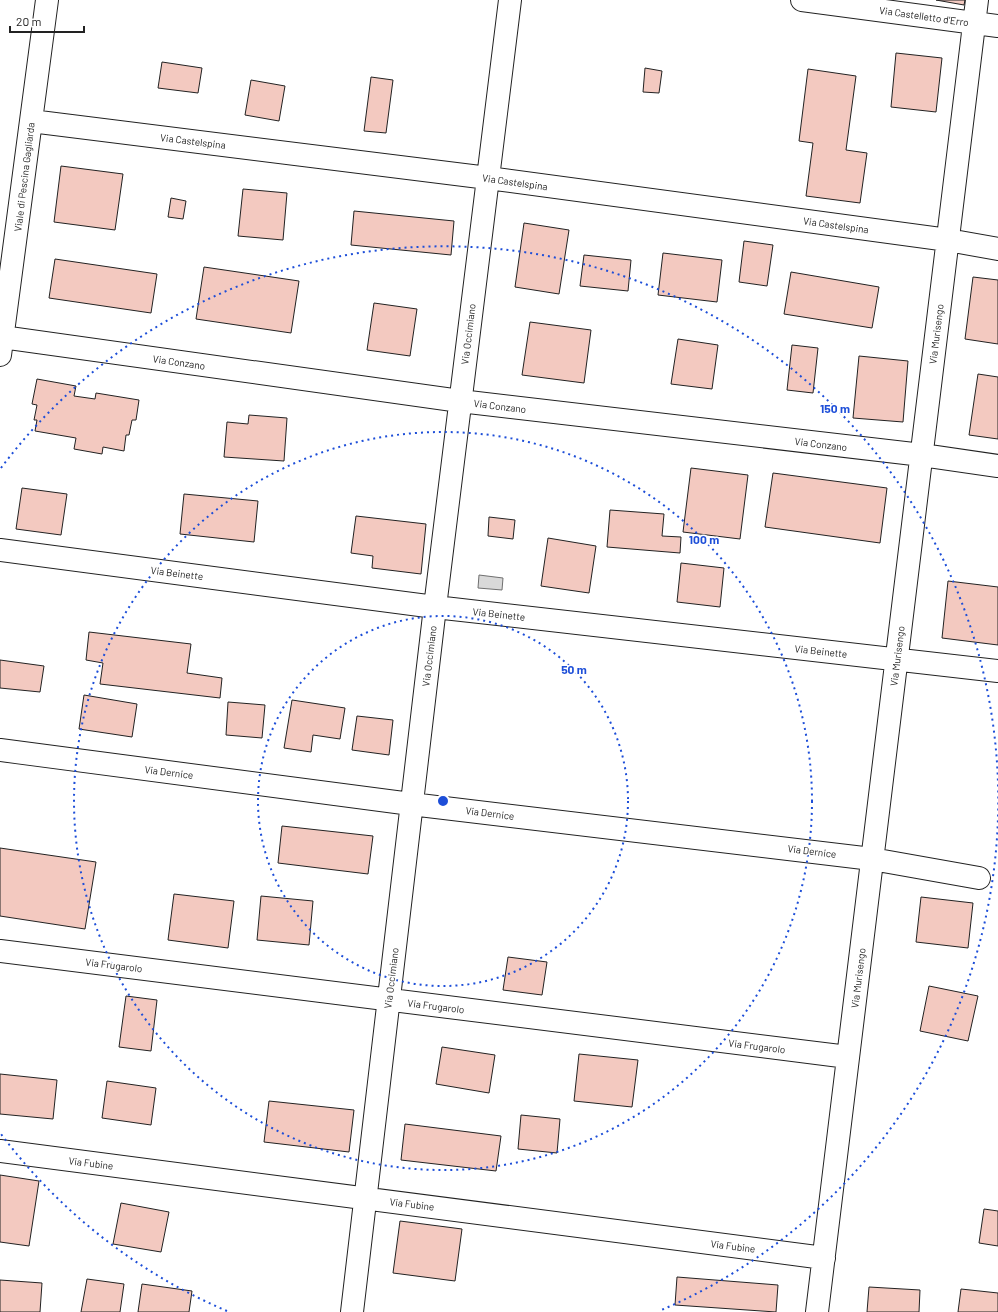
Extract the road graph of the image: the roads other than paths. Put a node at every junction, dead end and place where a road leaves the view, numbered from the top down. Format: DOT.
graph roads {
  1 [pos="47,0"];
  2 [pos="510,0"];
  3 [pos="802,0"];
  4 [pos="977,0"];
  5 [pos="974,23"];
  6 [pos="998,26"];
  7 [pos="31,121"];
  8 [pos="488,178"];
  9 [pos="948,240"];
  10 [pos="7,248"];
  11 [pos="998,249"];
  12 [pos="1,346"];
  13 [pos="460,401"];
  14 [pos="922,456"];
  15 [pos="998,466"];
  16 [pos="0,550"];
  17 [pos="435,607"];
  18 [pos="897,659"];
  19 [pos="998,671"];
  20 [pos="0,750"];
  21 [pos="411,804"];
  22 [pos="872,859"];
  23 [pos="979,878"];
  24 [pos="0,951"];
  25 [pos="388,1000"];
  26 [pos="848,1057"];
  27 [pos="0,1151"];
  28 [pos="365,1198"];
  29 [pos="824,1258"];
  30 [pos="352,1312"];
  31 [pos="817,1312"];
  1 -- 7 [label="street, Viale di Pescina Gagliarda"];
  2 -- 8 [label="street, Via Occimiano"];
  3 -- 5 [label="street, Via Castelletto d'Erro"];
  4 -- 5 [label="street, Via Murisengo"];
  5 -- 6 [label="street, Via Castelletto d'Erro"];
  5 -- 9 [label="street, Via Murisengo"];
  7 -- 8 [label="street, Via Castelspina"];
  7 -- 10 [label="street, Viale di Pescina Gagliarda"];
  8 -- 9 [label="street, Via Castelspina"];
  8 -- 13 [label="street, Via Occimiano"];
  9 -- 11 [label="street, Via Castelspina"];
  9 -- 14 [label="street, Via Murisengo"];
  10 -- 12 [label="street, Viale di Pescina Gagliarda"];
  12 -- 13 [label="street, Via Conzano"];
  13 -- 14 [label="street, Via Conzano"];
  13 -- 17 [label="street, Via Occimiano"];
  14 -- 15 [label="street, Via Conzano"];
  14 -- 18 [label="street, Via Murisengo"];
  16 -- 17 [label="street, Via Beinette"];
  17 -- 18 [label="street, Via Beinette"];
  17 -- 21 [label="street, Via Occimiano"];
  18 -- 19 [label="street, Via Beinette"];
  18 -- 22 [label="street, Via Murisengo"];
  20 -- 21 [label="street, Via Dernice"];
  21 -- 22 [label="street, Via Dernice"];
  21 -- 25 [label="street, Via Occimiano"];
  22 -- 23 [label="street, Via Dernice"];
  22 -- 26 [label="street, Via Murisengo"];
  24 -- 25 [label="street, Via Frugarolo"];
  25 -- 26 [label="street, Via Frugarolo"];
  25 -- 28 [label="street, Via Occimiano"];
  26 -- 29 [label="street, Via Murisengo"];
  27 -- 28 [label="street, Via Fubine"];
  28 -- 29 [label="street, Via Fubine"];
  28 -- 30 [label="street, Via Occimiano"];
  29 -- 31 [label="street, Via Murisengo"];
}
